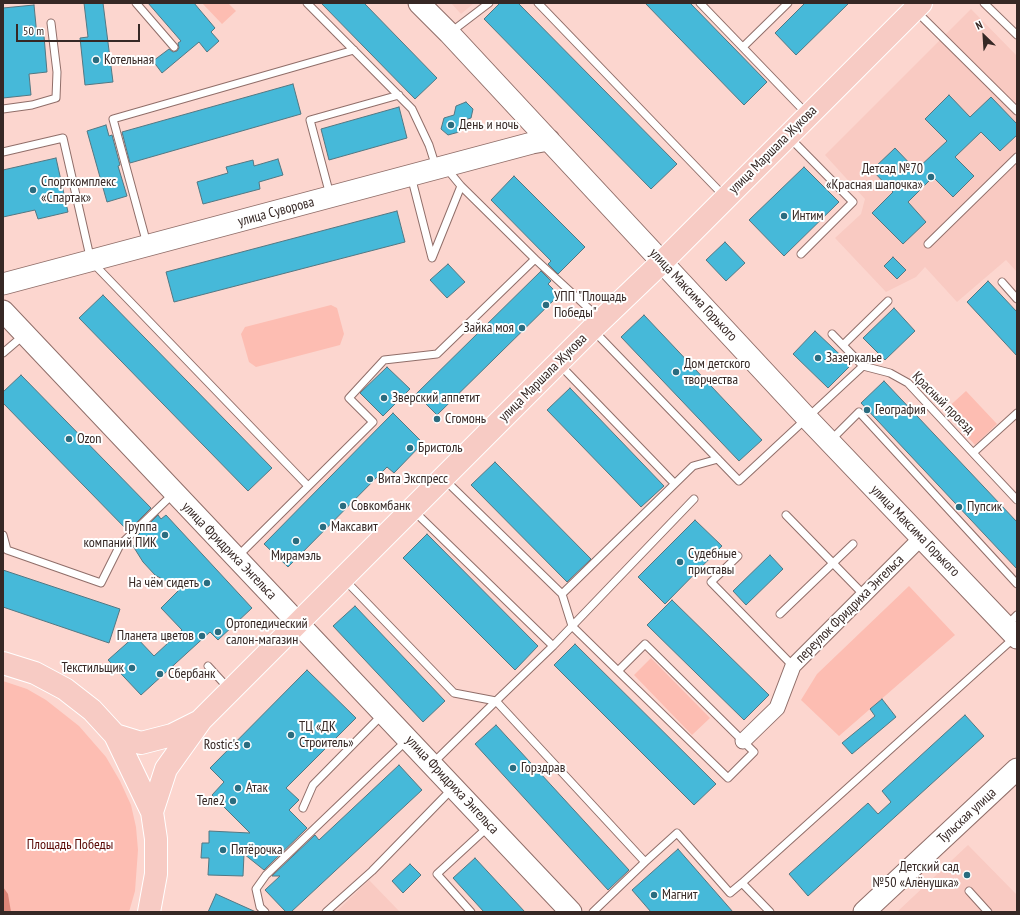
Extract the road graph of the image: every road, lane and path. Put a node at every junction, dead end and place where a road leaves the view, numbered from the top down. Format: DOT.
graph roads {
  1 [pos="136,3"];
  2 [pos="307,3"];
  3 [pos="419,3"];
  4 [pos="489,3"];
  5 [pos="538,3"];
  6 [pos="700,3"];
  7 [pos="788,3"];
  8 [pos="984,3"];
  9 [pos="914,5"];
  10 [pos="51,23"];
  11 [pos="449,33"];
  12 [pos="1017,35"];
  13 [pos="174,47"];
  14 [pos="743,48"];
  15 [pos="354,50"];
  16 [pos="399,95"];
  17 [pos="3,108"];
  18 [pos="1017,111"];
  19 [pos="808,115"];
  20 [pos="788,136"];
  21 [pos="549,140"];
  22 [pos="3,152"];
  23 [pos="1017,158"];
  24 [pos="441,168"];
  25 [pos="411,176"];
  26 [pos="461,186"];
  27 [pos="331,197"];
  28 [pos="726,197"];
  29 [pos="928,244"];
  30 [pos="148,246"];
  31 [pos="801,254"];
  32 [pos="535,259"];
  33 [pos="91,261"];
  34 [pos="662,262"];
  35 [pos="1002,282"];
  36 [pos="3,284"];
  37 [pos="1017,298"];
  38 [pos="888,301"];
  39 [pos="3,311"];
  40 [pos="596,324"];
  41 [pos="25,334"];
  42 [pos="832,334"];
  43 [pos="843,345"];
  44 [pos="3,353"];
  45 [pos="558,363"];
  46 [pos="863,366"];
  47 [pos="1017,413"];
  48 [pos="807,418"];
  49 [pos="829,441"];
  50 [pos="973,453"];
  51 [pos="718,459"];
  52 [pos="444,478"];
  53 [pos="674,484"];
  54 [pos="308,486"];
  55 [pos="174,493"];
  56 [pos="694,499"];
  57 [pos="1017,500"];
  58 [pos="413,509"];
  59 [pos="786,515"];
  60 [pos="3,535"];
  61 [pos="921,538"];
  62 [pos="853,544"];
  63 [pos="738,556"];
  64 [pos="236,558"];
  65 [pos="833,563"];
  66 [pos="343,579"];
  67 [pos="1017,584"];
  68 [pos="562,594"];
  69 [pos="864,595"];
  70 [pos="780,614"];
  71 [pos="299,623"];
  72 [pos="572,626"];
  73 [pos="1014,629"];
  74 [pos="553,646"];
  75 [pos="3,663"];
  76 [pos="208,666"];
  77 [pos="793,666"];
  78 [pos="618,671"];
  79 [pos="230,691"];
  80 [pos="496,701"];
  81 [pos="384,713"];
  82 [pos="201,720"];
  83 [pos="115,735"];
  84 [pos="408,738"];
  85 [pos="743,742"];
  86 [pos="432,764"];
  87 [pos="1017,769"];
  88 [pos="454,787"];
  89 [pos="303,808"];
  90 [pos="152,812"];
  91 [pos="490,825"];
  92 [pos="645,862"];
  93 [pos="742,883"];
  94 [pos="969,891"];
  95 [pos="149,912"];
  96 [pos="264,912"];
  97 [pos="326,912"];
  98 [pos="471,912"];
  99 [pos="571,912"];
  100 [pos="593,912"];
  101 [pos="770,912"];
  102 [pos="864,912"];
  103 [pos="988,912"];
  1 -- 13 [label="lane"];
  2 -- 15 [label="lane"];
  3 -- 11 [label="street, улица Максима Горького"];
  4 -- 11 [label="lane"];
  5 -- 28 [label="lane"];
  6 -- 14 [label="lane"];
  7 -- 14 [label="lane"];
  8 -- 12 [label="lane"];
  9 -- 18 [label="lane"];
  9 -- 19 [label="main road, улица Маршала Жукова"];
  10 -- 17 [label="lane"];
  11 -- 21 [label="street, улица Максима Горького"];
  14 -- 19 [label="lane"];
  15 -- 16 [label="lane"];
  15 -- 30 [label="lane"];
  16 -- 24 [label="lane"];
  16 -- 27 [label="lane"];
  19 -- 20 [label="main road, улица Маршала Жукова"];
  20 -- 28 [label="main road, улица Маршала Жукова"];
  20 -- 31 [label="lane"];
  21 -- 24 [label="street, улица Суворова"];
  21 -- 34 [label="street, улица Максима Горького"];
  22 -- 33 [label="lane"];
  23 -- 29 [label="lane"];
  24 -- 25 [label="street, улица Суворова"];
  24 -- 26 [label="lane"];
  25 -- 26 [label="lane"];
  25 -- 27 [label="street, улица Суворова"];
  26 -- 32 [label="lane"];
  27 -- 30 [label="street, улица Суворова"];
  28 -- 34 [label="main road, улица Маршала Жукова"];
  30 -- 33 [label="street, улица Суворова"];
  32 -- 40 [label="lane"];
  32 -- 54 [label="lane"];
  33 -- 36 [label="street, улица Суворова"];
  33 -- 54 [label="lane"];
  34 -- 40 [label="main road, улица Маршала Жукова"];
  34 -- 48 [label="street, улица Максима Горького"];
  35 -- 37 [label="lane"];
  38 -- 43 [label="lane"];
  39 -- 41 [label="street, улица Фридриха Энгельса"];
  40 -- 45 [label="main road, улица Маршала Жукова"];
  40 -- 51 [label="lane"];
  41 -- 44 [label="lane"];
  41 -- 55 [label="street, улица Фридриха Энгельса"];
  42 -- 43 [label="lane"];
  43 -- 46 [label="lane"];
  45 -- 52 [label="main road, улица Маршала Жукова"];
  45 -- 53 [label="lane"];
  46 -- 48 [label="lane"];
  46 -- 50 [label="lane, Красный проезд"];
  47 -- 50 [label="lane, Красный проезд"];
  48 -- 49 [label="street, улица Максима Горького"];
  48 -- 51 [label="lane"];
  49 -- 61 [label="street, улица Максима Горького"];
  49 -- 67 [label="lane"];
  50 -- 57 [label="lane"];
  51 -- 53 [label="lane"];
  52 -- 58 [label="main road, улица Маршала Жукова"];
  52 -- 68 [label="lane"];
  53 -- 68 [label="lane"];
  54 -- 64 [label="lane"];
  55 -- 60 [label="lane"];
  55 -- 64 [label="street, улица Фридриха Энгельса"];
  56 -- 72 [label="lane"];
  58 -- 66 [label="main road, улица Маршала Жукова"];
  58 -- 74 [label="lane"];
  59 -- 65 [label="lane"];
  61 -- 69 [label="street, переулок Фридриха Энгельса"];
  61 -- 73 [label="street, улица Максима Горького"];
  62 -- 65 [label="lane"];
  63 -- 77 [label="lane"];
  64 -- 71 [label="street, улица Фридриха Энгельса"];
  65 -- 69 [label="lane"];
  65 -- 70 [label="lane"];
  66 -- 71 [label="main road, улица Маршала Жукова"];
  66 -- 80 [label="lane"];
  68 -- 72 [label="lane"];
  69 -- 77 [label="street, переулок Фридриха Энгельса"];
  71 -- 79 [label="main road, улица Маршала Жукова"];
  71 -- 81 [label="street, улица Фридриха Энгельса"];
  72 -- 74 [label="lane"];
  72 -- 78 [label="lane"];
  73 -- 93 [label="lane"];
  74 -- 80 [label="lane"];
  75 -- 83 [label="main road"];
  76 -- 79 [label="lane"];
  77 -- 85 [label="street, переулок Фридриха Энгельса"];
  78 -- 85 [label="lane"];
  78 -- 85 [label="lane"];
  79 -- 82 [label="main road, улица Маршала Жукова"];
  80 -- 86 [label="lane"];
  80 -- 92 [label="lane"];
  81 -- 84 [label="street, улица Фридриха Энгельса"];
  81 -- 89 [label="lane"];
  82 -- 83 [label="main road"];
  82 -- 90 [label="main road"];
  83 -- 90 [label="main road"];
  84 -- 86 [label="street, улица Фридриха Энгельса"];
  84 -- 96 [label="lane"];
  86 -- 88 [label="street, улица Фридриха Энгельса"];
  87 -- 102 [label="street, Тульская улица"];
  88 -- 91 [label="street, улица Фридриха Энгельса"];
  88 -- 97 [label="lane"];
  90 -- 95 [label="main road"];
  91 -- 98 [label="lane"];
  91 -- 99 [label="street, улица Фридриха Энгельса"];
  92 -- 93 [label="lane"];
  92 -- 100 [label="lane"];
  93 -- 101 [label="lane"];
  94 -- 103 [label="lane"];
}
